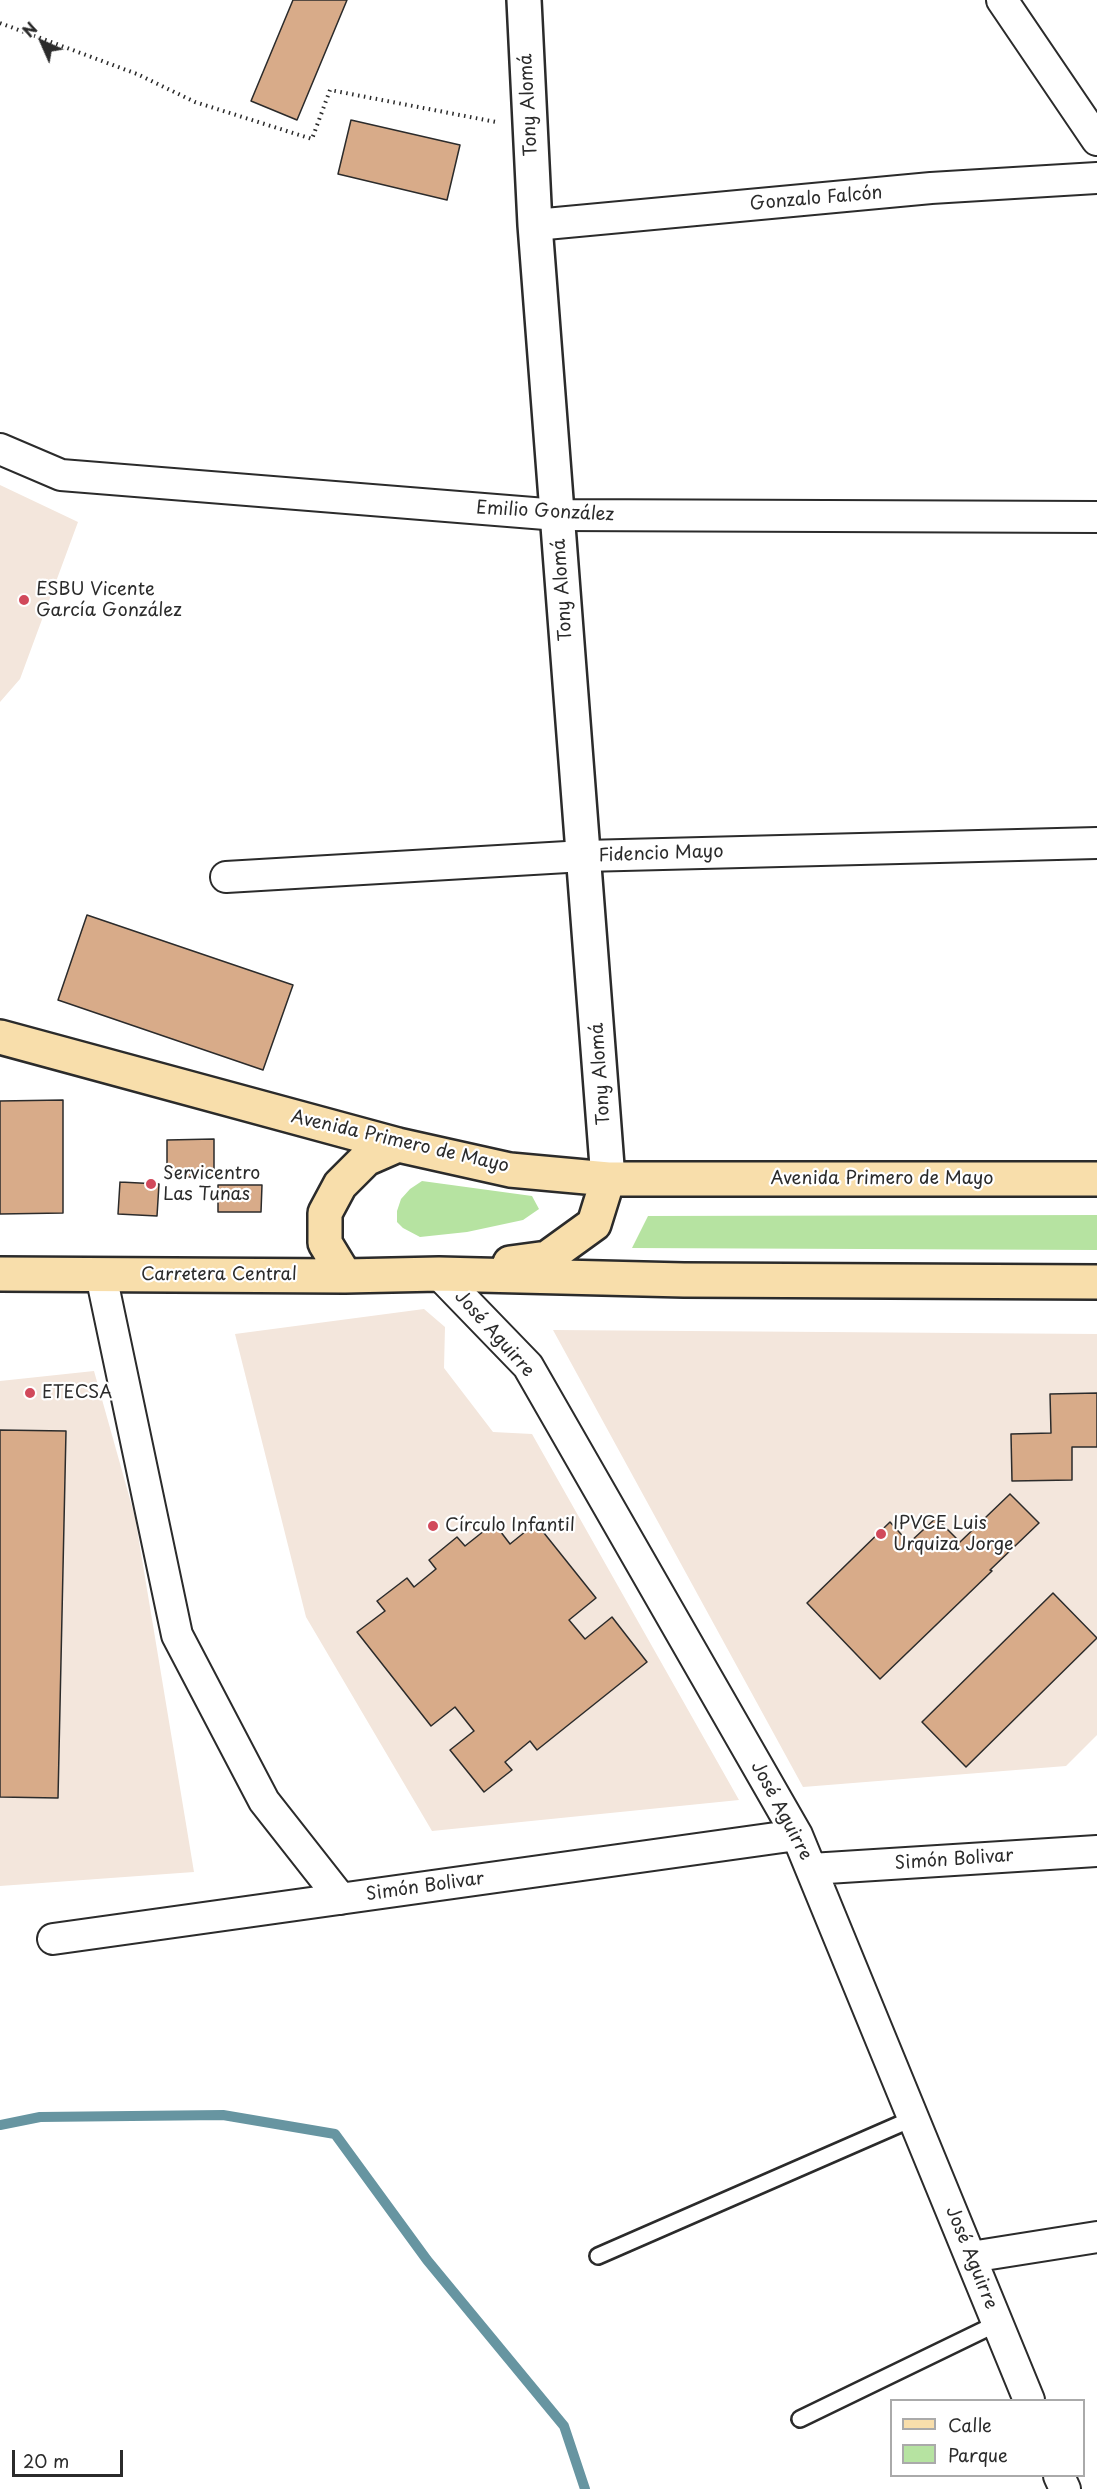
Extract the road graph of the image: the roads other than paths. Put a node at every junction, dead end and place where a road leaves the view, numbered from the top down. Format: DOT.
graph roads {
  1 [pos="524,0"];
  2 [pos="1002,0"];
  3 [pos="1097,140"];
  4 [pos="1097,178"];
  5 [pos="535,225"];
  6 [pos="0,449"];
  7 [pos="558,515"];
  8 [pos="1097,518"];
  9 [pos="1097,843"];
  10 [pos="584,856"];
  11 [pos="226,877"];
  12 [pos="0,1037"];
  13 [pos="398,1145"];
  14 [pos="608,1179"];
  15 [pos="1097,1179"];
  16 [pos="0,1274"];
  17 [pos="439,1274"];
  18 [pos="101,1275"];
  19 [pos="345,1276"];
  20 [pos="1097,1282"];
  21 [pos="797,1835"];
  22 [pos="1097,1851"];
  23 [pos="812,1869"];
  24 [pos="341,1899"];
  25 [pos="53,1939"];
  26 [pos="914,2118"];
  27 [pos="1097,2237"];
  28 [pos="598,2256"];
  29 [pos="971,2257"];
  30 [pos="998,2323"];
  31 [pos="1029,2399"];
  32 [pos="801,2419"];
  1 -- 5 [label="street, Tony Alomá"];
  2 -- 3 [label="street"];
  4 -- 5 [label="street, Gonzalo Falcón"];
  5 -- 7 [label="street, Tony Alomá"];
  6 -- 7 [label="street, Emilio González"];
  7 -- 8 [label="street, Emilio González"];
  7 -- 10 [label="street, Tony Alomá"];
  9 -- 10 [label="street, Fidencio Mayo"];
  10 -- 11 [label="street, Fidencio Mayo"];
  10 -- 14 [label="street, Tony Alomá"];
  12 -- 13 [label="main road, Avenida Primero de Mayo"];
  13 -- 14 [label="main road, Avenida Primero de Mayo"];
  13 -- 19 [label="main road"];
  14 -- 15 [label="main road, Avenida Primero de Mayo"];
  14 -- 17 [label="main road"];
  16 -- 18 [label="main road, Carretera Central"];
  17 -- 19 [label="main road, Carretera Central"];
  17 -- 20 [label="main road"];
  17 -- 21 [label="street, José Aguirre"];
  18 -- 19 [label="main road, Carretera Central"];
  18 -- 24 [label="street"];
  21 -- 23 [label="street, José Aguirre"];
  21 -- 24 [label="street, Simón Bolivar"];
  22 -- 23 [label="street, Simón Bolivar"];
  23 -- 26 [label="street, José Aguirre"];
  24 -- 25 [label="street, Simón Bolivar"];
  26 -- 28 [label="lane"];
  26 -- 29 [label="street, José Aguirre"];
  27 -- 29 [label="street"];
  29 -- 30 [label="street, José Aguirre"];
  30 -- 31 [label="street, José Aguirre"];
  30 -- 32 [label="lane"];
}
